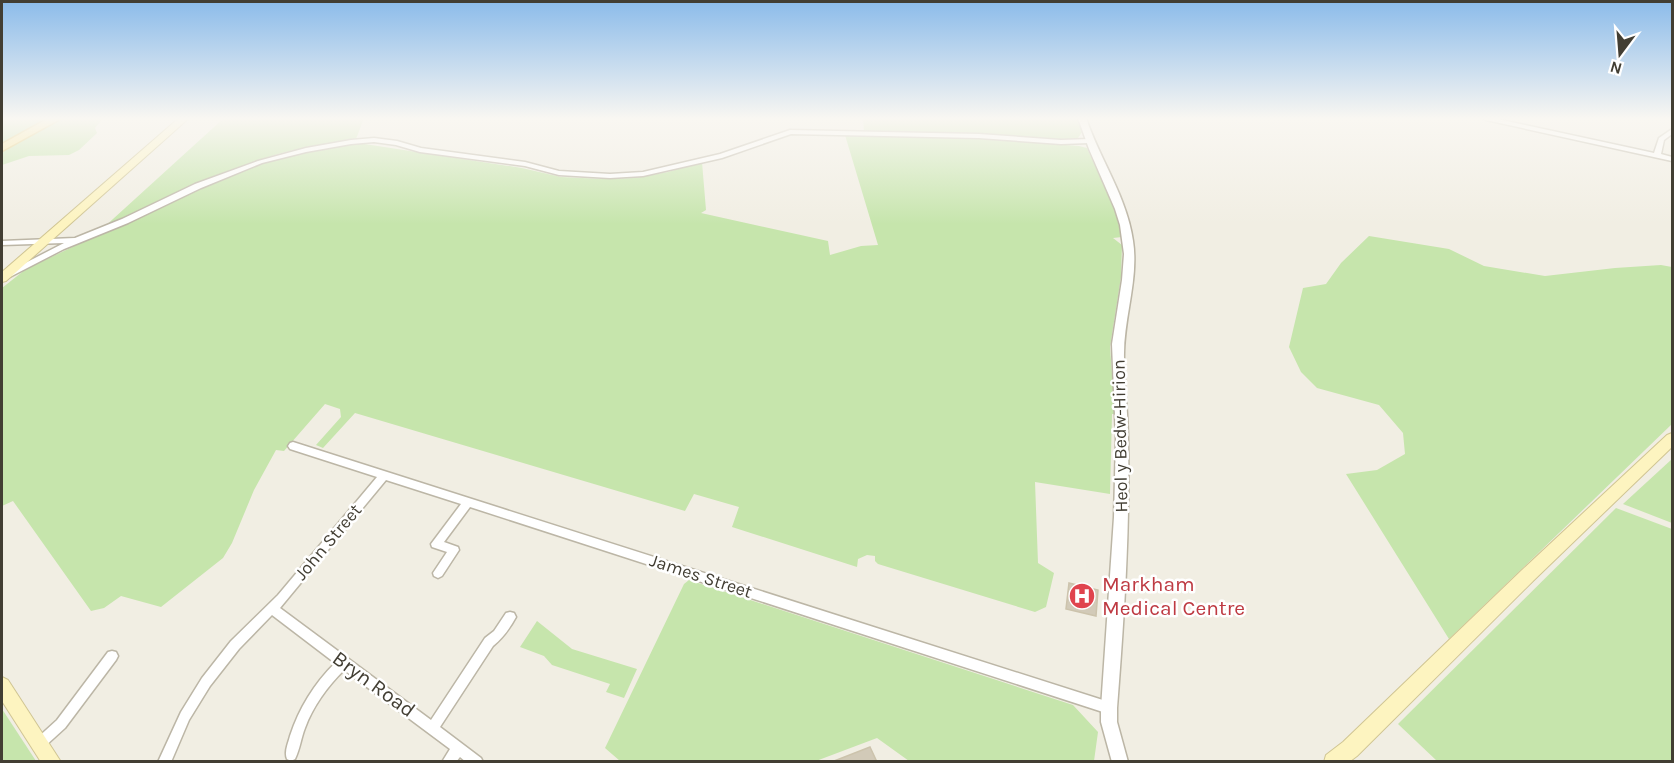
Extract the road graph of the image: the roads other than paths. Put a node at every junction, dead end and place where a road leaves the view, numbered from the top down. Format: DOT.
graph roads {
  1 [pos="141,154"];
  2 [pos="292,154"];
  3 [pos="447,154"];
  4 [pos="729,154"];
  5 [pos="1095,154"];
  6 [pos="1651,154"];
  7 [pos="1657,155"];
  8 [pos="1672,159"];
  9 [pos="80,239"];
  10 [pos="40,241"];
  11 [pos="2,243"];
  12 [pos="2,278"];
  13 [pos="1672,440"];
  14 [pos="293,446"];
  15 [pos="384,475"];
  16 [pos="468,502"];
  17 [pos="438,573"];
  18 [pos="271,608"];
  19 [pos="510,617"];
  20 [pos="112,656"];
  21 [pos="344,662"];
  22 [pos="2,686"];
  23 [pos="1109,708"];
  24 [pos="433,728"];
  25 [pos="39,744"];
  26 [pos="459,748"];
  27 [pos="291,755"];
  28 [pos="1116,760"];
  29 [pos="52,762"];
  30 [pos="164,762"];
  31 [pos="448,762"];
  32 [pos="477,762"];
  33 [pos="1333,762"];
  1 -- 10 [label="main road"];
  2 -- 9 [label="street"];
  3 -- 4 [label="street"];
  5 -- 23 [label="street, Heol y Bedw-Hirion"];
  6 -- 7 [label="street"];
  7 -- 8 [label="street"];
  9 -- 10 [label="street"];
  9 -- 12 [label="street"];
  10 -- 11 [label="street"];
  10 -- 12 [label="main road"];
  13 -- 33 [label="main road"];
  14 -- 15 [label="street, James Street"];
  15 -- 16 [label="street, James Street"];
  15 -- 18 [label="street, John Street"];
  16 -- 17 [label="street"];
  16 -- 23 [label="street, James Street"];
  18 -- 21 [label="street, Bryn Road"];
  18 -- 30 [label="street, John Street"];
  19 -- 24 [label="street"];
  20 -- 25 [label="street"];
  21 -- 24 [label="street, Bryn Road"];
  21 -- 27 [label="street"];
  22 -- 25 [label="main road"];
  23 -- 28 [label="street, Heol y Bedw-Hirion"];
  24 -- 26 [label="street, Bryn Road"];
  25 -- 29 [label="main road"];
  26 -- 31 [label="street"];
  26 -- 32 [label="street, Bryn Road"];
}
